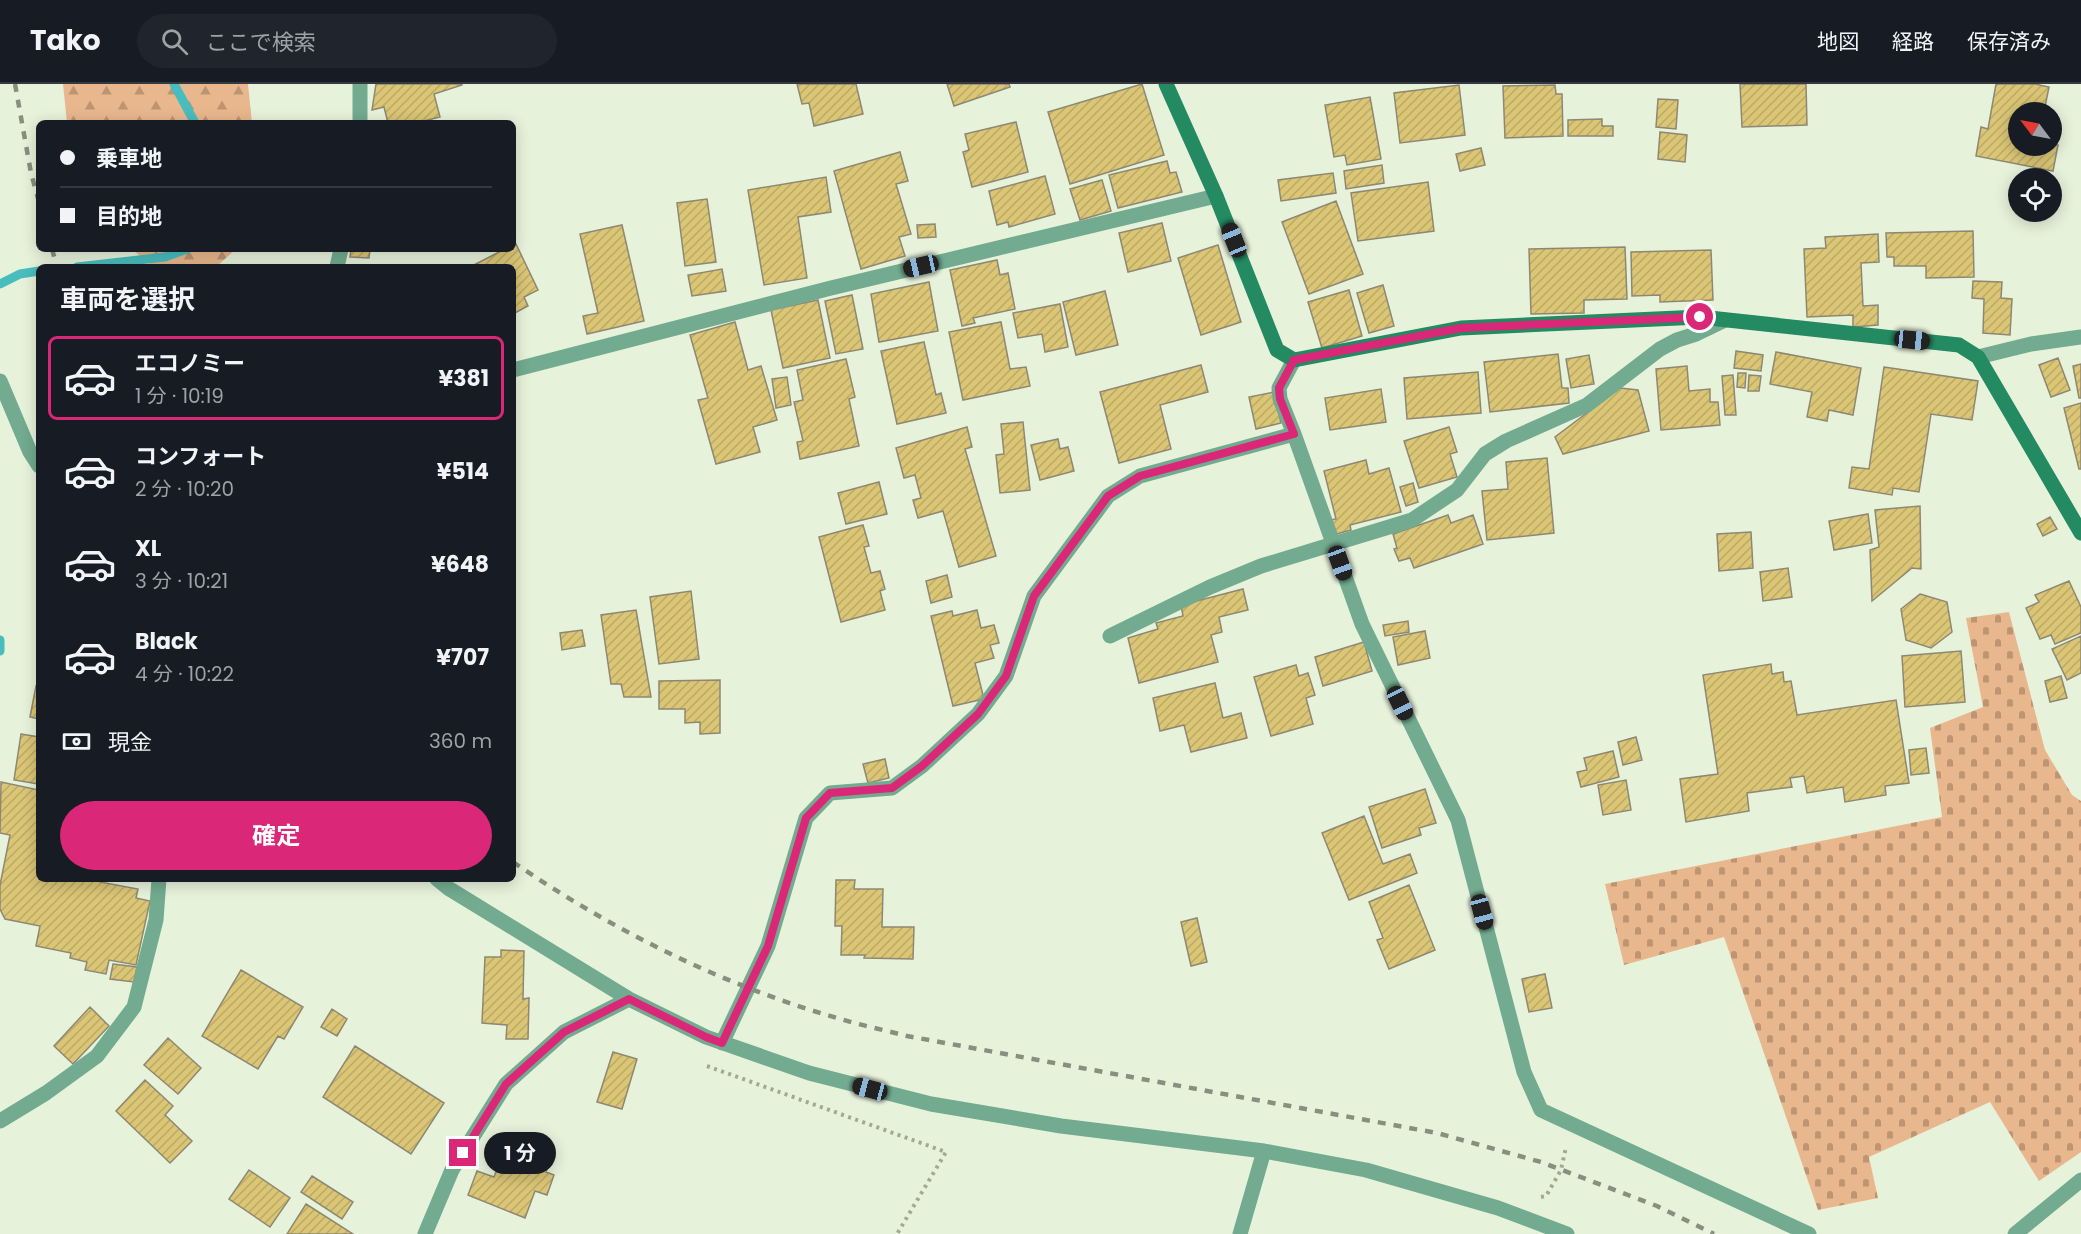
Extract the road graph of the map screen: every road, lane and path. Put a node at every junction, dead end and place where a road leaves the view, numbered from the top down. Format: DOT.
graph roads {
  1 [pos="360,84"];
  2 [pos="1167,84"];
  3 [pos="360,120"];
  4 [pos="1216,195"];
  5 [pos="1725,320"];
  6 [pos="2081,337"];
  7 [pos="1978,357"];
  8 [pos="1294,360"];
  9 [pos="516,369"];
  10 [pos="0,381"];
  11 [pos="1294,434"];
  12 [pos="36,461"];
  13 [pos="2081,533"];
  14 [pos="1333,543"];
  15 [pos="1110,636"];
  16 [pos="159,882"];
  17 [pos="440,882"];
  18 [pos="629,999"];
  19 [pos="722,1043"];
  20 [pos="706,1065"];
  21 [pos="1541,1110"];
  22 [pos="0,1121"];
  23 [pos="1264,1151"];
  24 [pos="2081,1180"];
  25 [pos="1536,1198"];
  26 [pos="425,1234"];
  27 [pos="897,1234"];
  28 [pos="1240,1234"];
  29 [pos="1568,1234"];
  30 [pos="1809,1234"];
  31 [pos="2015,1234"];
  1 -- 3 [label="street"];
  2 -- 4 [label="street"];
  4 -- 8 [label="street"];
  4 -- 9 [label="street"];
  5 -- 7 [label="street"];
  5 -- 8 [label="street"];
  5 -- 14 [label="street"];
  6 -- 7 [label="street"];
  7 -- 13 [label="street"];
  8 -- 11 [label="street"];
  10 -- 12 [label="street"];
  11 -- 14 [label="street"];
  11 -- 19 [label="street"];
  14 -- 15 [label="street"];
  14 -- 21 [label="street"];
  16 -- 22 [label="street"];
  17 -- 18 [label="street"];
  18 -- 19 [label="street"];
  18 -- 26 [label="street"];
  19 -- 23 [label="street"];
  20 -- 27 [label="path"];
  21 -- 25 [label="path"];
  21 -- 30 [label="street"];
  23 -- 28 [label="street"];
  23 -- 29 [label="street"];
  24 -- 31 [label="street"];
}
